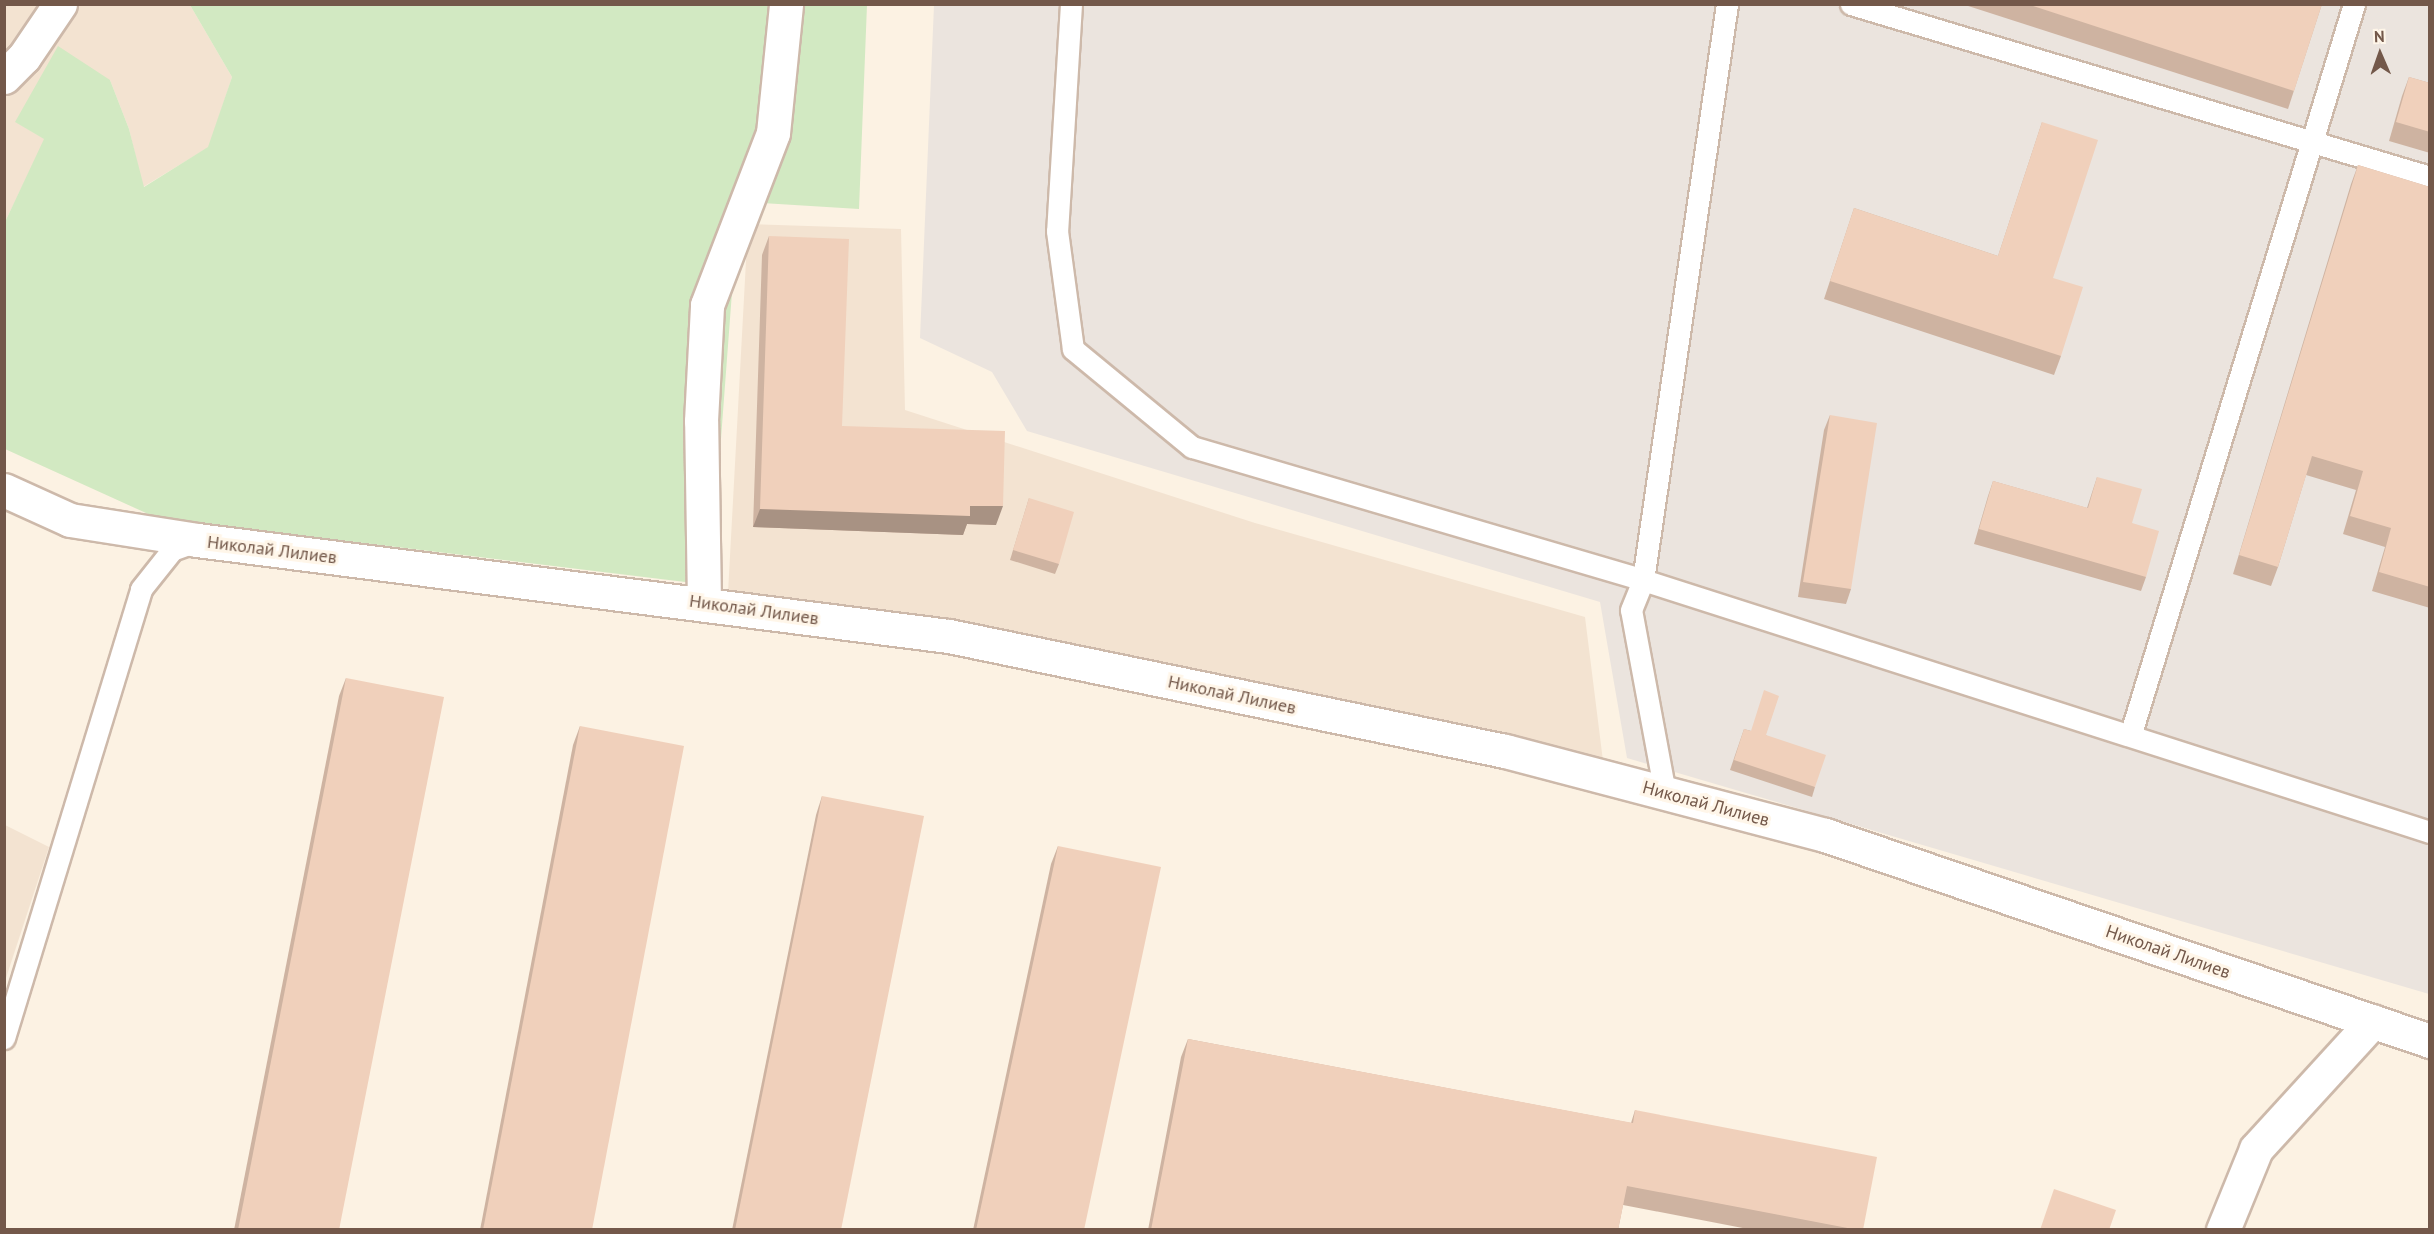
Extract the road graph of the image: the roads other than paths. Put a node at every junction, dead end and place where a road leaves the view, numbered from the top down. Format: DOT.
graph roads {
  1 [pos="60,4"];
  2 [pos="786,4"];
  3 [pos="1071,4"];
  4 [pos="1726,4"];
  5 [pos="1851,4"];
  6 [pos="2354,4"];
  7 [pos="4,77"];
  8 [pos="2310,141"];
  9 [pos="2430,177"];
  10 [pos="4,490"];
  11 [pos="197,540"];
  12 [pos="1643,580"];
  13 [pos="704,603"];
  14 [pos="2131,733"];
  15 [pos="1665,793"];
  16 [pos="2430,832"];
  17 [pos="2373,1021"];
  18 [pos="4,1038"];
  19 [pos="2430,1041"];
  20 [pos="2223,1230"];
  1 -- 7 [label="street"];
  2 -- 13 [label="street"];
  3 -- 12 [label="lane"];
  4 -- 12 [label="lane"];
  5 -- 8 [label="lane"];
  6 -- 8 [label="lane"];
  8 -- 9 [label="lane"];
  8 -- 14 [label="lane"];
  10 -- 11 [label="street, Николай Лилиев"];
  11 -- 13 [label="street, Николай Лилиев"];
  11 -- 18 [label="lane"];
  12 -- 14 [label="lane"];
  12 -- 15 [label="lane"];
  13 -- 15 [label="street, Николай Лилиев"];
  14 -- 16 [label="lane"];
  15 -- 17 [label="street, Николай Лилиев"];
  17 -- 19 [label="street, Николай Лилиев"];
  17 -- 20 [label="street"];
}
